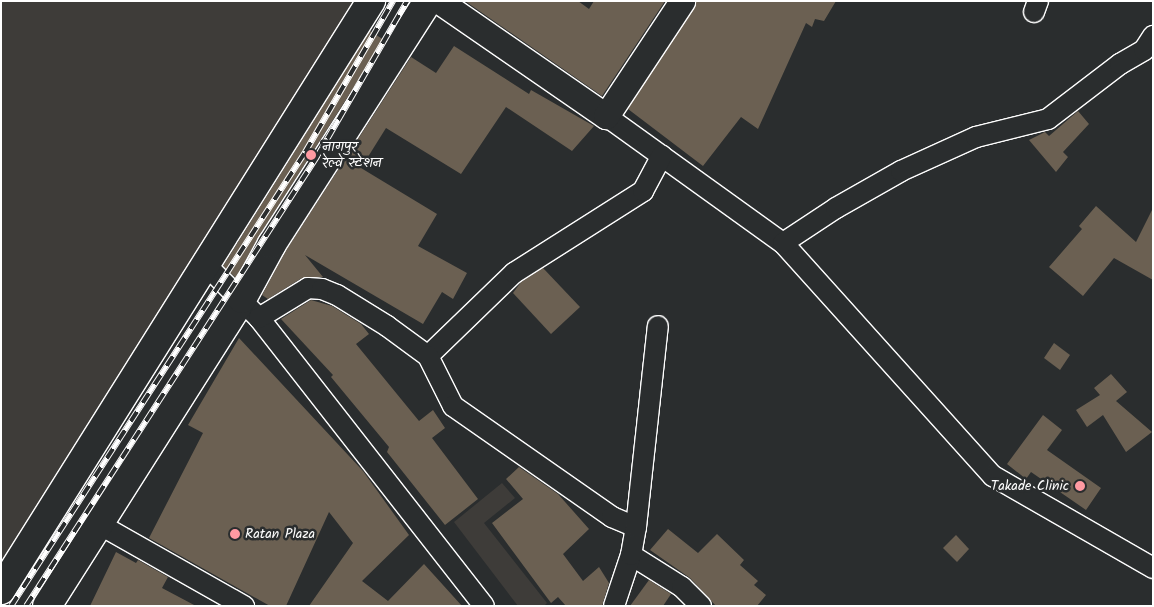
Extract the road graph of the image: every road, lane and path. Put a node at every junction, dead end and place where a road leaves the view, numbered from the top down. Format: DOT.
graph roads {
  1 [pos="371,1"];
  2 [pos="428,1"];
  3 [pos="439,1"];
  4 [pos="682,1"];
  5 [pos="1153,36"];
  6 [pos="606,116"];
  7 [pos="662,156"];
  8 [pos="783,243"];
  9 [pos="205,264"];
  10 [pos="250,308"];
  11 [pos="658,326"];
  12 [pos="428,356"];
  13 [pos="97,523"];
  14 [pos="636,527"];
  15 [pos="631,555"];
  16 [pos="1153,568"];
  17 [pos="1,590"];
  18 [pos="47,606"];
  19 [pos="244,606"];
  20 [pos="484,606"];
  21 [pos="614,606"];
  22 [pos="701,606"];
  1 -- 9 [label="main road"];
  2 -- 10 [label="main road"];
  3 -- 6 [label="street"];
  4 -- 6 [label="street"];
  5 -- 8 [label="street"];
  6 -- 7 [label="street"];
  7 -- 8 [label="street"];
  7 -- 12 [label="street"];
  8 -- 16 [label="street"];
  9 -- 10 [label="street"];
  9 -- 17 [label="main road"];
  10 -- 12 [label="street"];
  10 -- 13 [label="main road"];
  10 -- 20 [label="street"];
  11 -- 14 [label="street"];
  12 -- 14 [label="street"];
  13 -- 18 [label="main road"];
  13 -- 19 [label="street"];
  14 -- 15 [label="street"];
  15 -- 21 [label="street"];
  15 -- 22 [label="street"];
}
